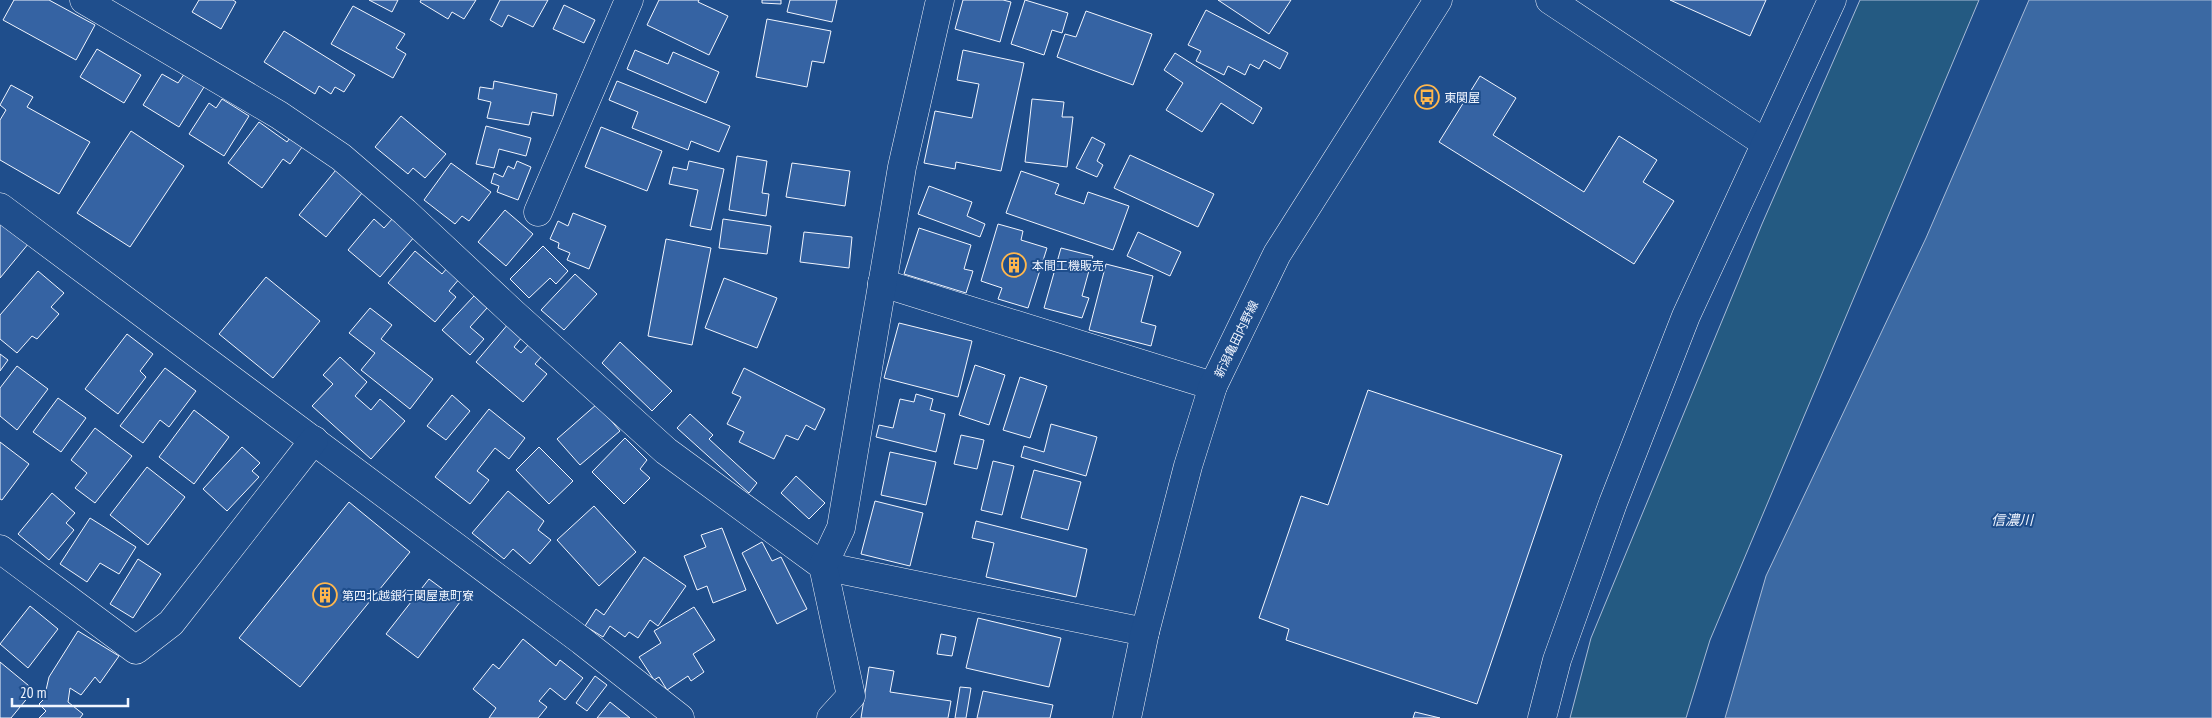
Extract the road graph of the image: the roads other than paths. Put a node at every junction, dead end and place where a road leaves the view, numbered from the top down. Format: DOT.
graph roads {
  1 [pos="84,0"];
  2 [pos="940,0"];
  3 [pos="1438,0"];
  4 [pos="1550,0"];
  5 [pos="1832,0"];
  6 [pos="621,3"];
  7 [pos="1765,143"];
  8 [pos="0,207"];
  9 [pos="538,212"];
  10 [pos="882,283"];
  11 [pos="1213,386"];
  12 [pos="314,440"];
  13 [pos="0,549"];
  14 [pos="823,566"];
  15 [pos="1145,632"];
  16 [pos="680,718"];
  17 [pos="831,718"];
  18 [pos="1127,718"];
  19 [pos="1542,718"];
  1 -- 14 [label="street"];
  2 -- 10 [label="street"];
  3 -- 11 [label="street, 新潟亀田内野線"];
  4 -- 7 [label="street"];
  5 -- 7 [label="street"];
  6 -- 9 [label="street"];
  7 -- 19 [label="street"];
  8 -- 12 [label="street"];
  10 -- 11 [label="street"];
  10 -- 14 [label="street"];
  11 -- 15 [label="street, 新潟亀田内野線"];
  12 -- 13 [label="street"];
  12 -- 16 [label="street"];
  14 -- 15 [label="street"];
  14 -- 17 [label="street"];
  15 -- 18 [label="street, 新潟亀田内野線"];
}
